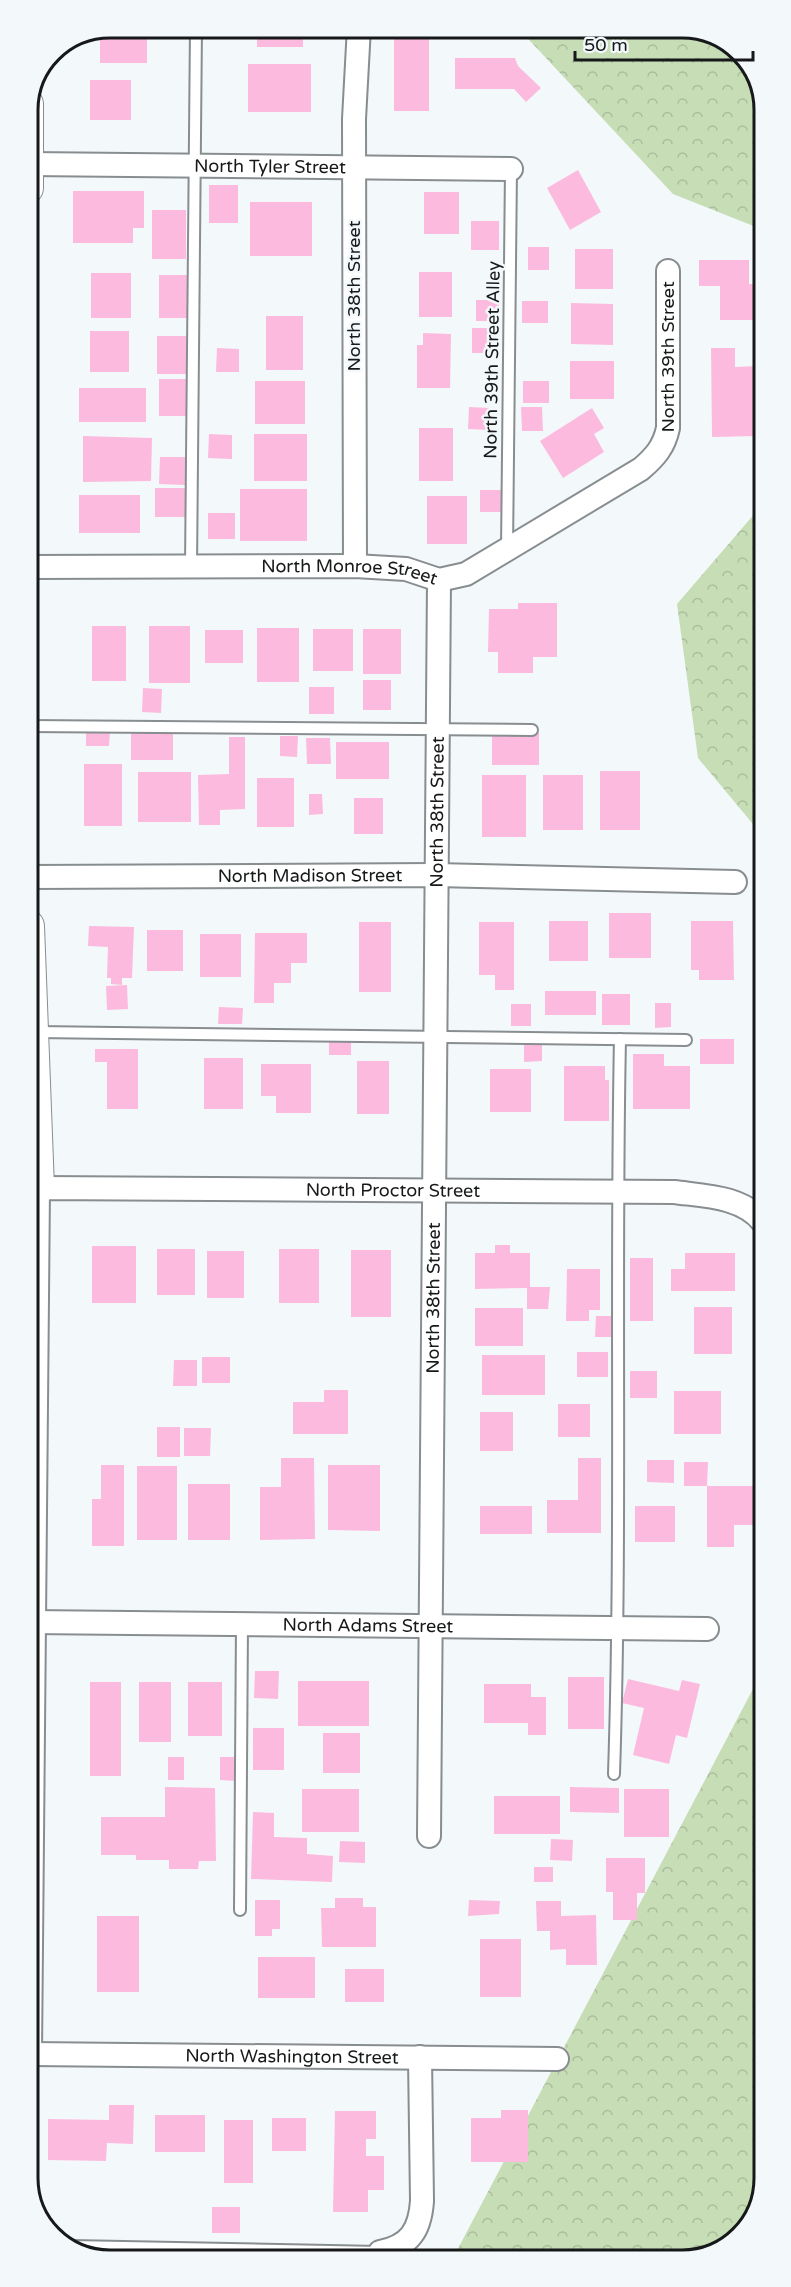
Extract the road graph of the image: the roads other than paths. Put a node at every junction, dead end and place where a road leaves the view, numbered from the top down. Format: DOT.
graph roads {
  1 [pos="196,38"];
  2 [pos="358,38"];
  3 [pos="38,164"];
  4 [pos="195,164"];
  5 [pos="354,167"];
  6 [pos="511,169"];
  7 [pos="668,271"];
  8 [pos="664,443"];
  9 [pos="507,550"];
  10 [pos="355,566"];
  11 [pos="38,567"];
  12 [pos="191,568"];
  13 [pos="439,580"];
  14 [pos="38,726"];
  15 [pos="438,728"];
  16 [pos="532,730"];
  17 [pos="436,875"];
  18 [pos="38,877"];
  19 [pos="735,882"];
  20 [pos="38,1032"];
  21 [pos="437,1035"];
  22 [pos="620,1039"];
  23 [pos="686,1040"];
  24 [pos="38,1188"];
  25 [pos="436,1190"];
  26 [pos="616,1193"];
  27 [pos="754,1215"];
  28 [pos="38,1622"];
  29 [pos="242,1624"];
  30 [pos="431,1626"];
  31 [pos="619,1628"];
  32 [pos="707,1629"];
  33 [pos="614,1774"];
  34 [pos="429,1836"];
  35 [pos="240,1910"];
  36 [pos="38,2054"];
  37 [pos="420,2057"];
  38 [pos="557,2059"];
  39 [pos="93,2247"];
  40 [pos="205,2249"];
  41 [pos="387,2249"];
  1 -- 4 [label="lane"];
  2 -- 5 [label="street, North 38th Street"];
  3 -- 4 [label="street, North Tyler Street"];
  4 -- 5 [label="street, North Tyler Street"];
  4 -- 12 [label="lane"];
  5 -- 6 [label="street, North Tyler Street"];
  5 -- 10 [label="street, North 38th Street"];
  6 -- 9 [label="lane, North 39th Street Alley"];
  7 -- 8 [label="street, North 39th Street"];
  8 -- 9 [label="street, North Monroe Street"];
  9 -- 13 [label="street, North Monroe Street"];
  10 -- 12 [label="street, North Monroe Street"];
  10 -- 13 [label="street, North Monroe Street"];
  11 -- 12 [label="street, North Monroe Street"];
  13 -- 15 [label="street, North 38th Street"];
  14 -- 15 [label="lane"];
  15 -- 16 [label="lane"];
  15 -- 17 [label="street, North 38th Street"];
  17 -- 18 [label="street, North Madison Street"];
  17 -- 19 [label="street, North Madison Street"];
  17 -- 21 [label="street, North 38th Street"];
  20 -- 21 [label="lane"];
  21 -- 22 [label="lane"];
  21 -- 25 [label="street, North 38th Street"];
  22 -- 23 [label="lane"];
  22 -- 26 [label="lane"];
  24 -- 25 [label="street, North Proctor Street"];
  25 -- 26 [label="street, North Proctor Street"];
  25 -- 30 [label="street, North 38th Street"];
  26 -- 27 [label="street, North Proctor Street"];
  26 -- 31 [label="lane"];
  28 -- 29 [label="street, North Adams Street"];
  29 -- 30 [label="street, North Adams Street"];
  29 -- 35 [label="lane"];
  30 -- 31 [label="street, North Adams Street"];
  30 -- 34 [label="street, North 38th Street"];
  31 -- 32 [label="street, North Adams Street"];
  31 -- 33 [label="lane"];
  36 -- 37 [label="street, North Washington Street"];
  37 -- 38 [label="street, North Washington Street"];
  37 -- 41 [label="street"];
  39 -- 40 [label="lane"];
}
